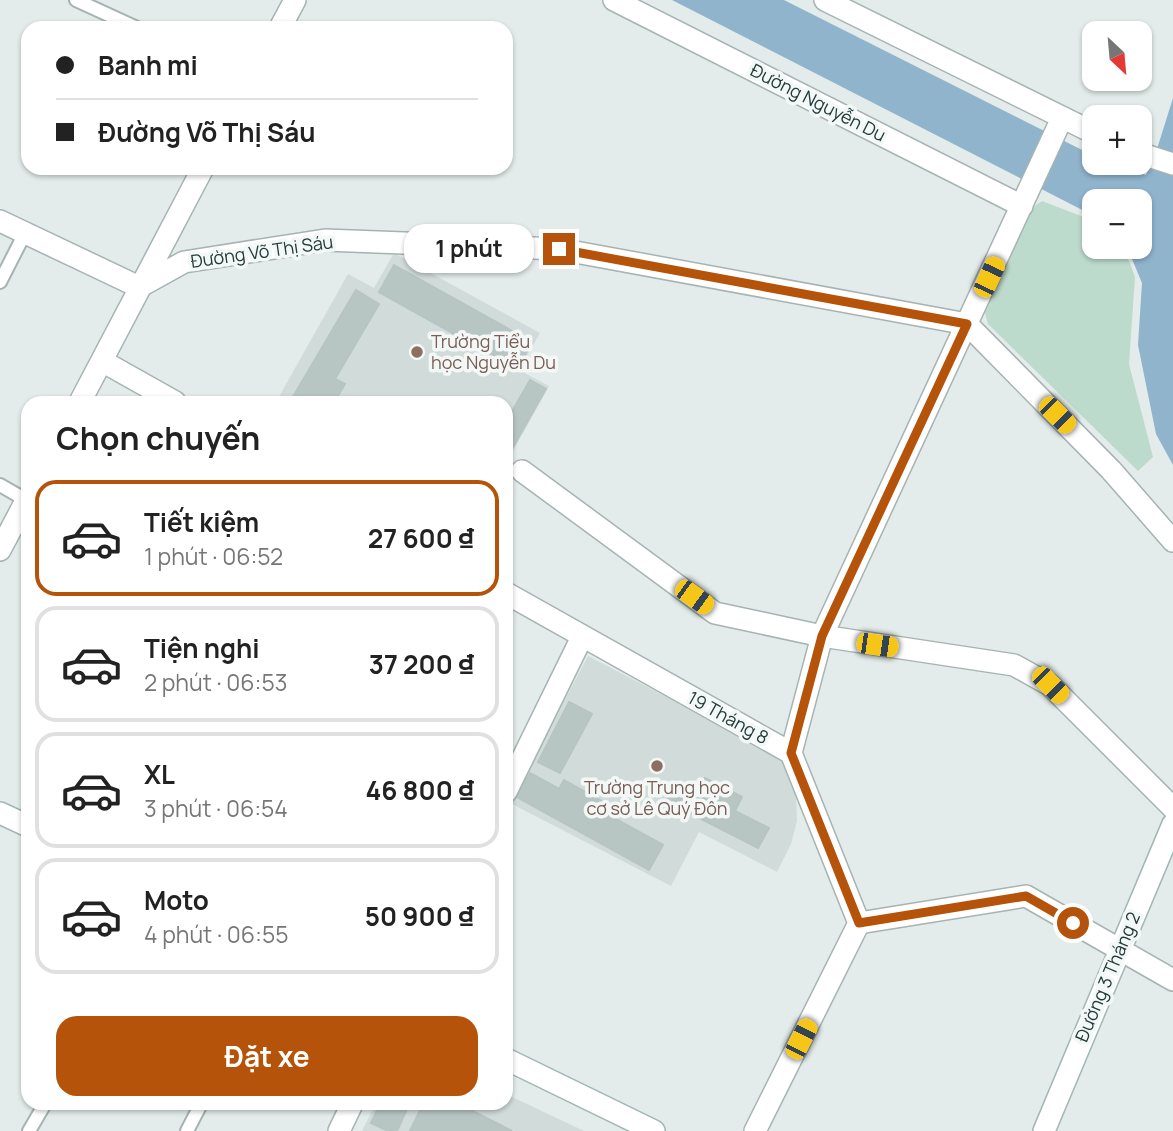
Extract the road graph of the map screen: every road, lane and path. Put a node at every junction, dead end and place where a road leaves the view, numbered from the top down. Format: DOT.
graph roads {
  1 [pos="76,0"];
  2 [pos="295,0"];
  3 [pos="614,0"];
  4 [pos="825,0"];
  5 [pos="121,21"];
  6 [pos="284,21"];
  7 [pos="1058,125"];
  8 [pos="1082,130"];
  9 [pos="1152,157"];
  10 [pos="1173,164"];
  11 [pos="199,175"];
  12 [pos="1024,202"];
  13 [pos="0,222"];
  14 [pos="25,233"];
  15 [pos="0,282"];
  16 [pos="139,287"];
  17 [pos="967,324"];
  18 [pos="102,360"];
  19 [pos="83,396"];
  20 [pos="165,396"];
  21 [pos="522,471"];
  22 [pos="0,485"];
  23 [pos="21,495"];
  24 [pos="21,510"];
  25 [pos="1173,541"];
  26 [pos="0,550"];
  27 [pos="513,597"];
  28 [pos="822,636"];
  29 [pos="582,637"];
  30 [pos="791,753"];
  31 [pos="513,778"];
  32 [pos="1173,808"];
  33 [pos="0,813"];
  34 [pos="21,823"];
  35 [pos="1173,824"];
  36 [pos="859,923"];
  37 [pos="1120,950"];
  38 [pos="1173,980"];
  39 [pos="513,1062"];
  40 [pos="41,1110"];
  41 [pos="198,1110"];
  42 [pos="349,1110"];
  43 [pos="29,1131"];
  44 [pos="187,1131"];
  45 [pos="339,1131"];
  46 [pos="654,1131"];
  47 [pos="755,1131"];
  48 [pos="1044,1131"];
  1 -- 5 [label="lane"];
  2 -- 6 [label="street"];
  3 -- 12 [label="street, Đường Nguyễn Du"];
  4 -- 7 [label="street"];
  7 -- 8 [label="street"];
  7 -- 12 [label="street"];
  9 -- 10 [label="street"];
  11 -- 16 [label="street"];
  12 -- 17 [label="street"];
  13 -- 14 [label="street"];
  14 -- 15 [label="lane"];
  14 -- 16 [label="street"];
  16 -- 17 [label="street, Đường Võ Thị Sáu"];
  16 -- 18 [label="street"];
  17 -- 25 [label="street"];
  17 -- 28 [label="street"];
  18 -- 19 [label="street"];
  18 -- 20 [label="street"];
  21 -- 28 [label="street"];
  22 -- 23 [label="lane"];
  24 -- 26 [label="street"];
  27 -- 29 [label="street, 19 Tháng 8"];
  28 -- 30 [label="street"];
  28 -- 32 [label="street"];
  29 -- 30 [label="street, 19 Tháng 8"];
  29 -- 31 [label="street"];
  30 -- 36 [label="street"];
  33 -- 34 [label="street"];
  35 -- 37 [label="street, Đường 3 Tháng 2"];
  36 -- 37 [label="street"];
  36 -- 47 [label="street"];
  37 -- 38 [label="street"];
  37 -- 48 [label="street, Đường 3 Tháng 2"];
  39 -- 46 [label="street"];
  40 -- 43 [label="lane"];
  41 -- 44 [label="lane"];
  42 -- 45 [label="street"];
}
